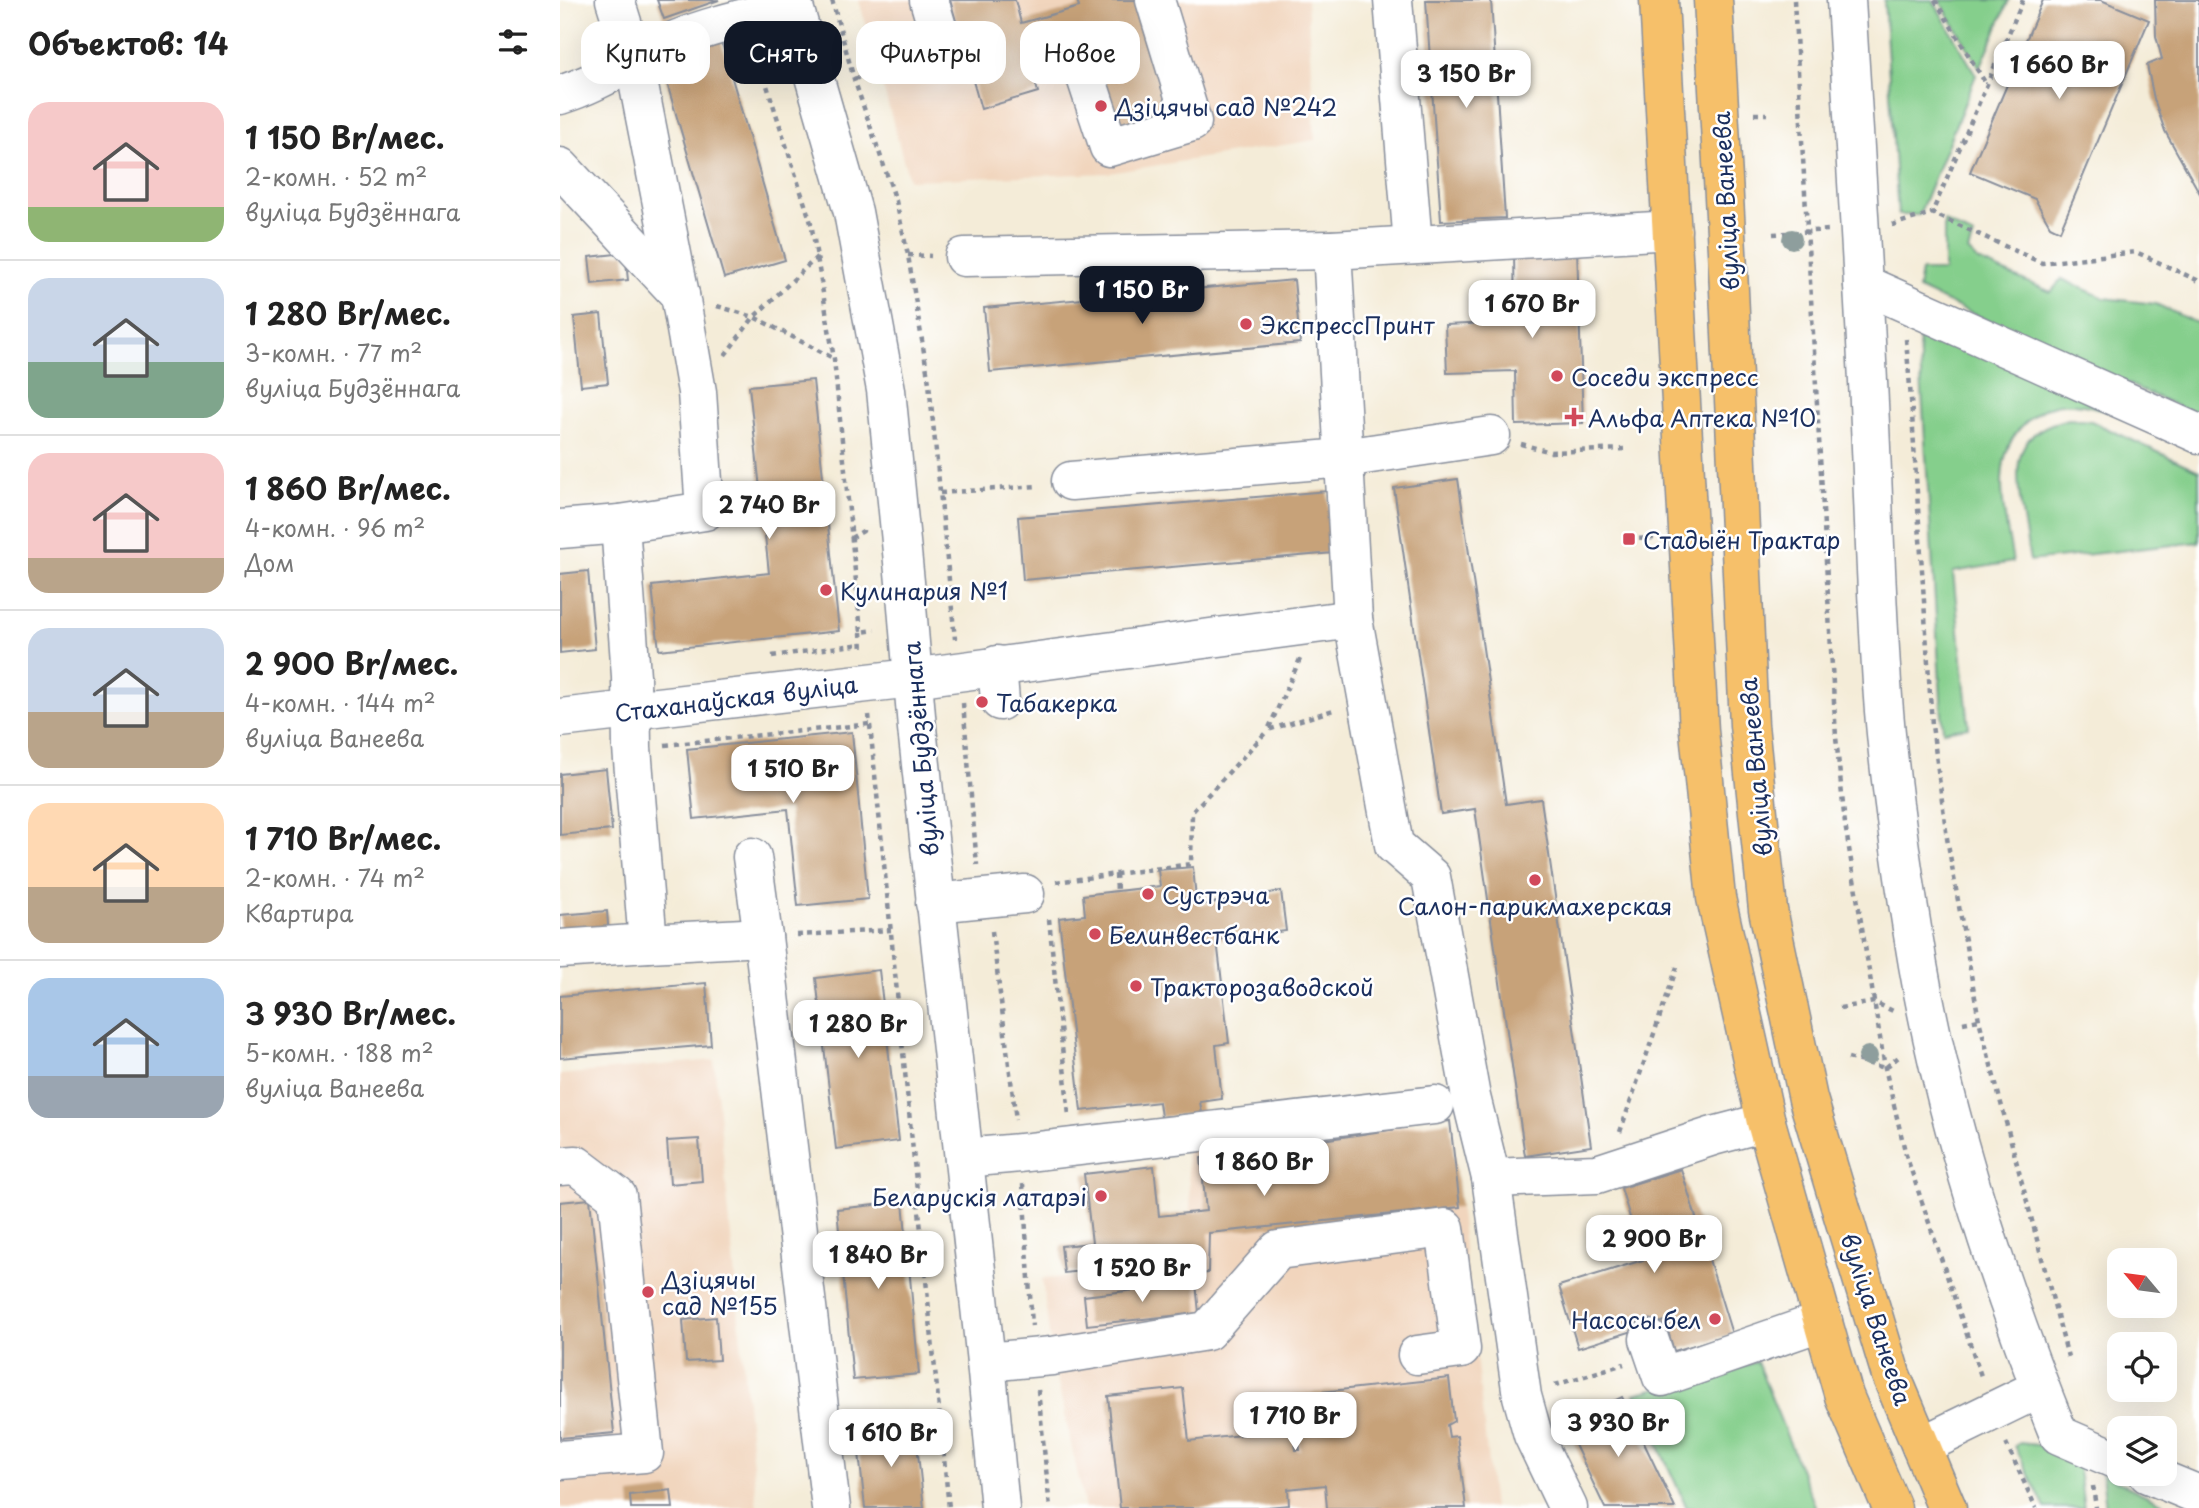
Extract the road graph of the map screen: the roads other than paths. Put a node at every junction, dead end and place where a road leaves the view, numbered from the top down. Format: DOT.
graph roads {
  1 [pos="615,0"];
  2 [pos="929,0"];
  3 [pos="1155,0"];
  4 [pos="1394,0"];
  5 [pos="1659,0"];
  6 [pos="1713,0"];
  7 [pos="1846,0"];
  8 [pos="793,3"];
  9 [pos="622,21"];
  10 [pos="935,21"];
  11 [pos="710,29"];
  12 [pos="590,84"];
  13 [pos="639,84"];
  14 [pos="1088,84"];
  15 [pos="560,95"];
  16 [pos="560,167"];
  17 [pos="1672,230"];
  18 [pos="1413,245"];
  19 [pos="1332,250"];
  20 [pos="964,257"];
  21 [pos="1863,284"];
  22 [pos="680,295"];
  23 [pos="2199,434"];
  24 [pos="1491,436"];
  25 [pos="1344,458"];
  26 [pos="1054,483"];
  27 [pos="620,524"];
  28 [pos="560,529"];
  29 [pos="1353,619"];
  30 [pos="912,678"];
  31 [pos="560,718"];
  32 [pos="632,730"];
  33 [pos="752,857"];
  34 [pos="1040,896"];
  35 [pos="935,903"];
  36 [pos="763,937"];
  37 [pos="648,943"];
  38 [pos="560,949"];
  39 [pos="1435,1105"];
  40 [pos="1766,1122"];
  41 [pos="964,1158"];
  42 [pos="560,1166"];
  43 [pos="1491,1178"];
  44 [pos="1823,1321"];
  45 [pos="1649,1339"];
  46 [pos="1417,1355"];
  47 [pos="986,1362"];
  48 [pos="2056,1379"];
  49 [pos="1921,1446"];
  50 [pos="2104,1455"];
  51 [pos="560,1460"];
  52 [pos="2177,1486"];
  53 [pos="2199,1495"];
  54 [pos="831,1508"];
  55 [pos="1000,1508"];
  56 [pos="1568,1508"];
  57 [pos="1892,1508"];
  58 [pos="1947,1508"];
  1 -- 9 [label="street"];
  2 -- 10 [label="street"];
  3 -- 14 [label="street"];
  4 -- 18 [label="street"];
  5 -- 17 [label="main road"];
  6 -- 49 [label="main road, вуліца Ванеева"];
  7 -- 21 [label="street"];
  8 -- 11 [label="street"];
  8 -- 30 [label="street, вуліца Будзённага"];
  12 -- 15 [label="street"];
  13 -- 22 [label="street"];
  16 -- 22 [label="street"];
  17 -- 18 [label="street"];
  17 -- 40 [label="main road"];
  18 -- 19 [label="street"];
  19 -- 20 [label="street"];
  19 -- 25 [label="street"];
  21 -- 23 [label="street"];
  21 -- 48 [label="street"];
  22 -- 27 [label="street"];
  24 -- 25 [label="street"];
  25 -- 26 [label="street"];
  25 -- 29 [label="street"];
  27 -- 28 [label="street"];
  27 -- 32 [label="street"];
  29 -- 30 [label="street, Стаханаўская вуліца"];
  29 -- 43 [label="street"];
  30 -- 32 [label="street, Стаханаўская вуліца"];
  30 -- 35 [label="street, вуліца Будзённага"];
  31 -- 32 [label="street, Стаханаўская вуліца"];
  32 -- 37 [label="street"];
  33 -- 36 [label="street"];
  34 -- 35 [label="street"];
  35 -- 41 [label="street, вуліца Будзённага"];
  36 -- 37 [label="street"];
  36 -- 54 [label="street"];
  37 -- 38 [label="street"];
  39 -- 41 [label="street"];
  40 -- 43 [label="street"];
  40 -- 44 [label="main road"];
  41 -- 47 [label="street, вуліца Будзённага"];
  42 -- 51 [label="street"];
  43 -- 56 [label="street"];
  44 -- 45 [label="street"];
  44 -- 57 [label="main road"];
  46 -- 47 [label="street"];
  47 -- 55 [label="street, вуліца Будзённага"];
  48 -- 49 [label="street"];
  48 -- 50 [label="street"];
  49 -- 58 [label="main road, вуліца Ванеева"];
  52 -- 53 [label="street"];
}
